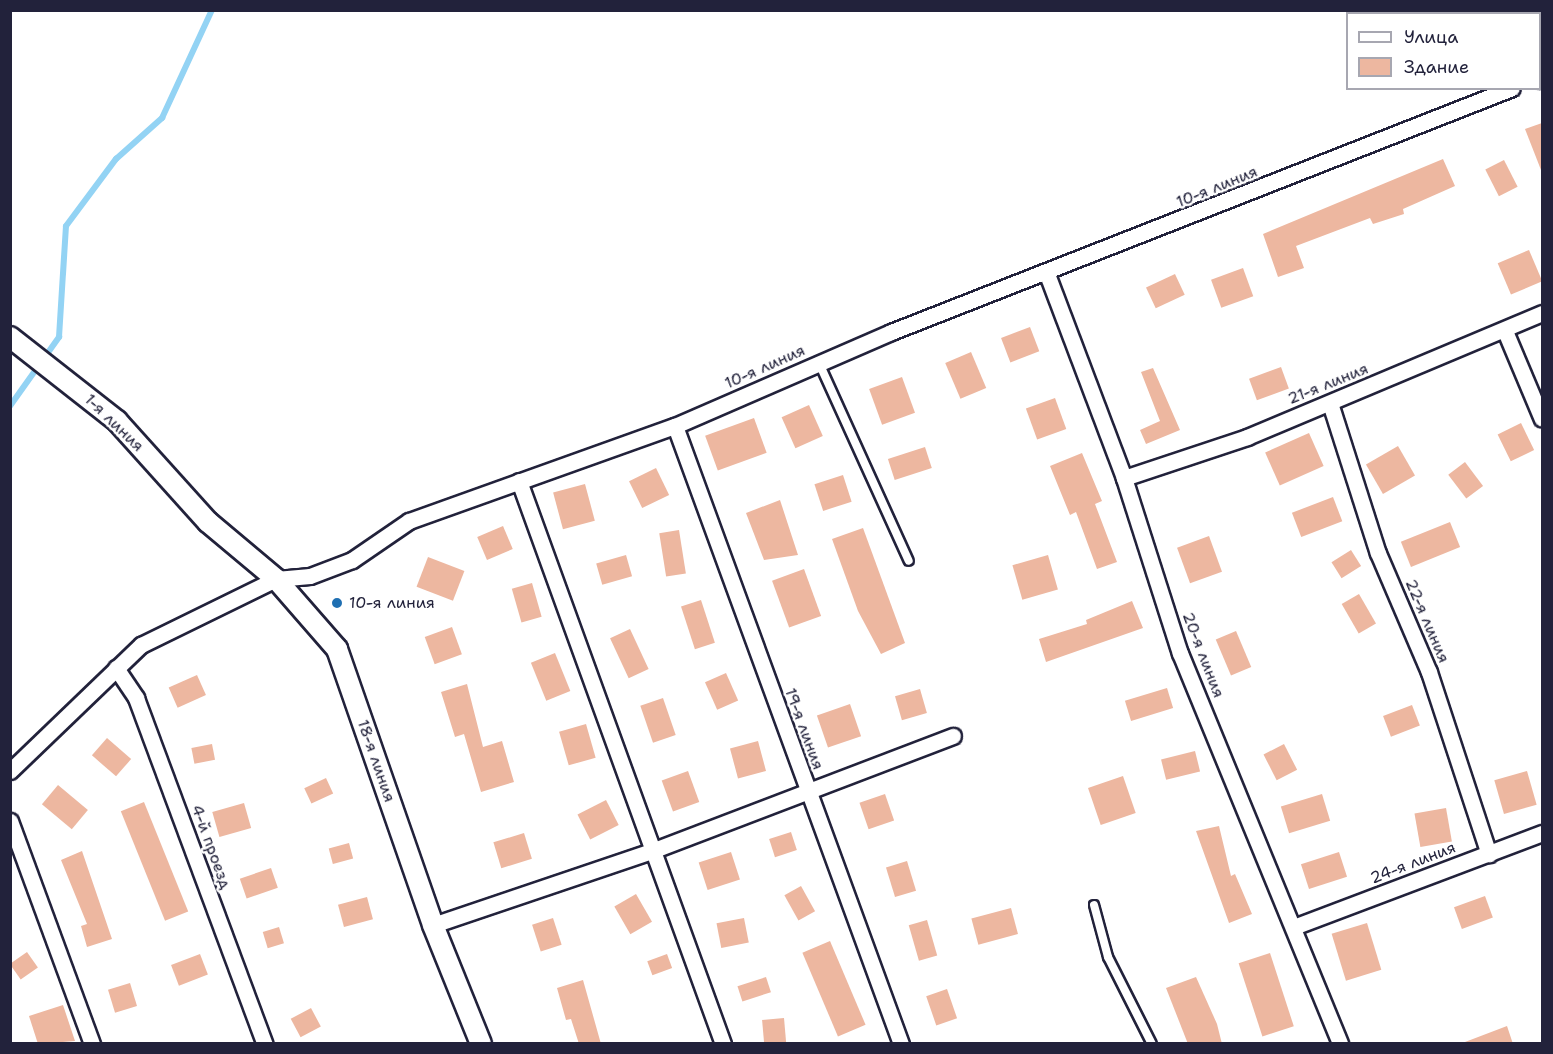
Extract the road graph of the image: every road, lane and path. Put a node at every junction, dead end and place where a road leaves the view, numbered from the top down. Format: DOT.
graph roads {
  1 [pos="1507,90"];
  2 [pos="1047,274"];
  3 [pos="1542,313"];
  4 [pos="1505,331"];
  5 [pos="10,337"];
  6 [pos="819,363"];
  7 [pos="1330,402"];
  8 [pos="1542,419"];
  9 [pos="675,426"];
  10 [pos="1124,478"];
  11 [pos="519,481"];
  12 [pos="207,522"];
  13 [pos="909,561"];
  14 [pos="276,579"];
  15 [pos="116,668"];
  16 [pos="953,736"];
  17 [pos="10,771"];
  18 [pos="807,792"];
  19 [pos="10,821"];
  20 [pos="1542,833"];
  21 [pos="654,850"];
  22 [pos="1489,854"];
  23 [pos="1094,905"];
  24 [pos="433,925"];
  25 [pos="1296,926"];
  26 [pos="92,1044"];
  27 [pos="265,1044"];
  28 [pos="481,1044"];
  29 [pos="723,1044"];
  30 [pos="901,1044"];
  31 [pos="1152,1044"];
  32 [pos="1340,1044"];
  1 -- 2 [label="street, 10-я линия"];
  2 -- 6 [label="street, 10-я линия"];
  2 -- 10 [label="street, 20-я линия"];
  3 -- 4 [label="street, 21-я линия"];
  4 -- 7 [label="street, 21-я линия"];
  4 -- 8 [label="street"];
  5 -- 12 [label="street, 1-я линия"];
  6 -- 9 [label="street, 10-я линия"];
  6 -- 13 [label="lane"];
  7 -- 10 [label="street, 21-я линия"];
  7 -- 22 [label="street, 22-я линия"];
  9 -- 11 [label="street, 10-я линия"];
  9 -- 18 [label="street, 19-я линия"];
  10 -- 25 [label="street, 20-я линия"];
  11 -- 14 [label="street, 10-я линия"];
  11 -- 21 [label="street"];
  12 -- 14 [label="street, 18-я линия"];
  14 -- 15 [label="street, 10-я линия"];
  14 -- 24 [label="street, 18-я линия"];
  15 -- 17 [label="street, 10-я линия"];
  15 -- 27 [label="street, 4-й проезд"];
  16 -- 18 [label="street"];
  18 -- 21 [label="street"];
  18 -- 30 [label="street, 19-я линия"];
  19 -- 26 [label="street"];
  20 -- 22 [label="street, 24-я линия"];
  21 -- 24 [label="street"];
  21 -- 29 [label="street"];
  22 -- 25 [label="street, 24-я линия"];
  23 -- 31 [label="lane"];
  24 -- 28 [label="street, 18-я линия"];
  25 -- 32 [label="street, 20-я линия"];
}
